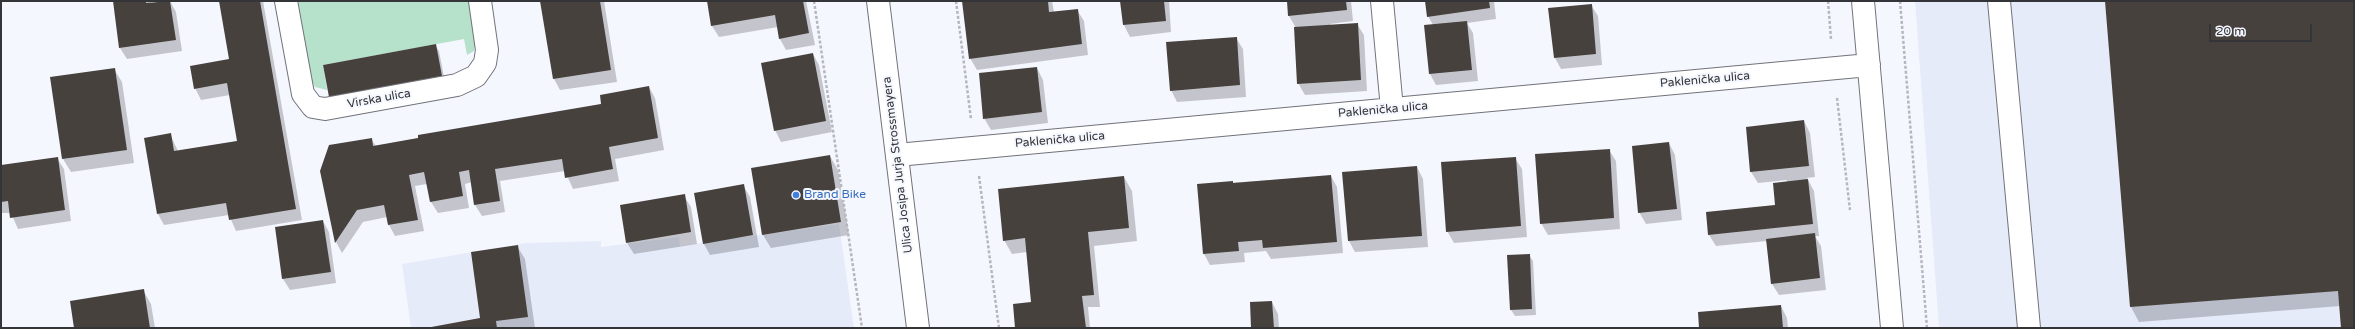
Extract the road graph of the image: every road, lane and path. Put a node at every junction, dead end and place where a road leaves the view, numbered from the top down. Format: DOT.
graph roads {
  1 [pos="286,1"];
  2 [pos="480,1"];
  3 [pos="814,1"];
  4 [pos="878,1"];
  5 [pos="1382,1"];
  6 [pos="1828,1"];
  7 [pos="1863,1"];
  8 [pos="1900,1"];
  9 [pos="1999,1"];
  10 [pos="1869,65"];
  11 [pos="1834,68"];
  12 [pos="1392,109"];
  13 [pos="897,155"];
  14 [pos="1851,218"];
  15 [pos="862,328"];
  16 [pos="918,328"];
  17 [pos="1892,328"];
  18 [pos="1927,328"];
  19 [pos="2029,328"];
  1 -- 2 [label="street, Virska ulica"];
  3 -- 15 [label="path"];
  4 -- 13 [label="street, Ulica Josipa Jurja Strossmayera"];
  5 -- 12 [label="street"];
  6 -- 11 [label="path"];
  7 -- 10 [label="street"];
  8 -- 18 [label="path"];
  9 -- 19 [label="street"];
  10 -- 11 [label="street, Paklenička ulica"];
  10 -- 17 [label="street"];
  11 -- 12 [label="street, Paklenička ulica"];
  11 -- 14 [label="path"];
  12 -- 13 [label="street, Paklenička ulica"];
  13 -- 16 [label="street, Ulica Josipa Jurja Strossmayera"];
}
